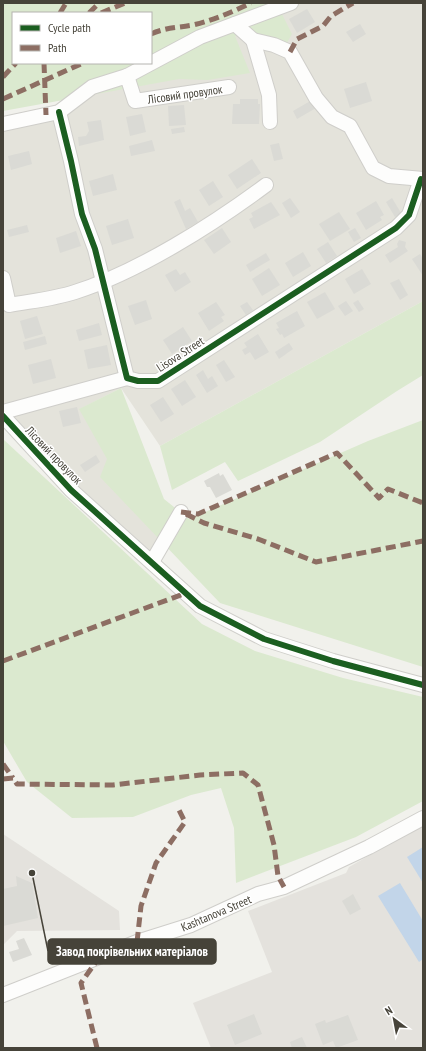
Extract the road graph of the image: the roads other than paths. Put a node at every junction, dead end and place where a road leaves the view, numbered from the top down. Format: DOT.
graph roads {
  1 [pos="292,3"];
  2 [pos="235,24"];
  3 [pos="253,40"];
  4 [pos="152,63"];
  5 [pos="149,64"];
  6 [pos="127,76"];
  7 [pos="230,87"];
  8 [pos="59,112"];
  9 [pos="270,122"];
  10 [pos="3,124"];
  11 [pos="422,179"];
  12 [pos="266,185"];
  13 [pos="3,278"];
  14 [pos="103,281"];
  15 [pos="126,378"];
  16 [pos="3,412"];
  17 [pos="3,416"];
  18 [pos="181,512"];
  19 [pos="152,562"];
  20 [pos="423,685"];
  21 [pos="423,818"];
  22 [pos="3,995"];
  1 -- 2 [label="street"];
  2 -- 3 [label="street"];
  2 -- 4 [label="street"];
  3 -- 9 [label="street"];
  3 -- 11 [label="street"];
  5 -- 6 [label="street"];
  6 -- 7 [label="street, Лісовий провулок"];
  6 -- 8 [label="street"];
  8 -- 10 [label="street"];
  8 -- 14 [label="street"];
  11 -- 15 [label="street, Lisova Street"];
  12 -- 14 [label="street"];
  13 -- 14 [label="street"];
  14 -- 15 [label="street"];
  15 -- 16 [label="street"];
  17 -- 19 [label="street, Лісовий провулок"];
  18 -- 19 [label="street"];
  19 -- 20 [label="street, Лісовий провулок"];
  21 -- 22 [label="street, Kashtanova Street"];
}
